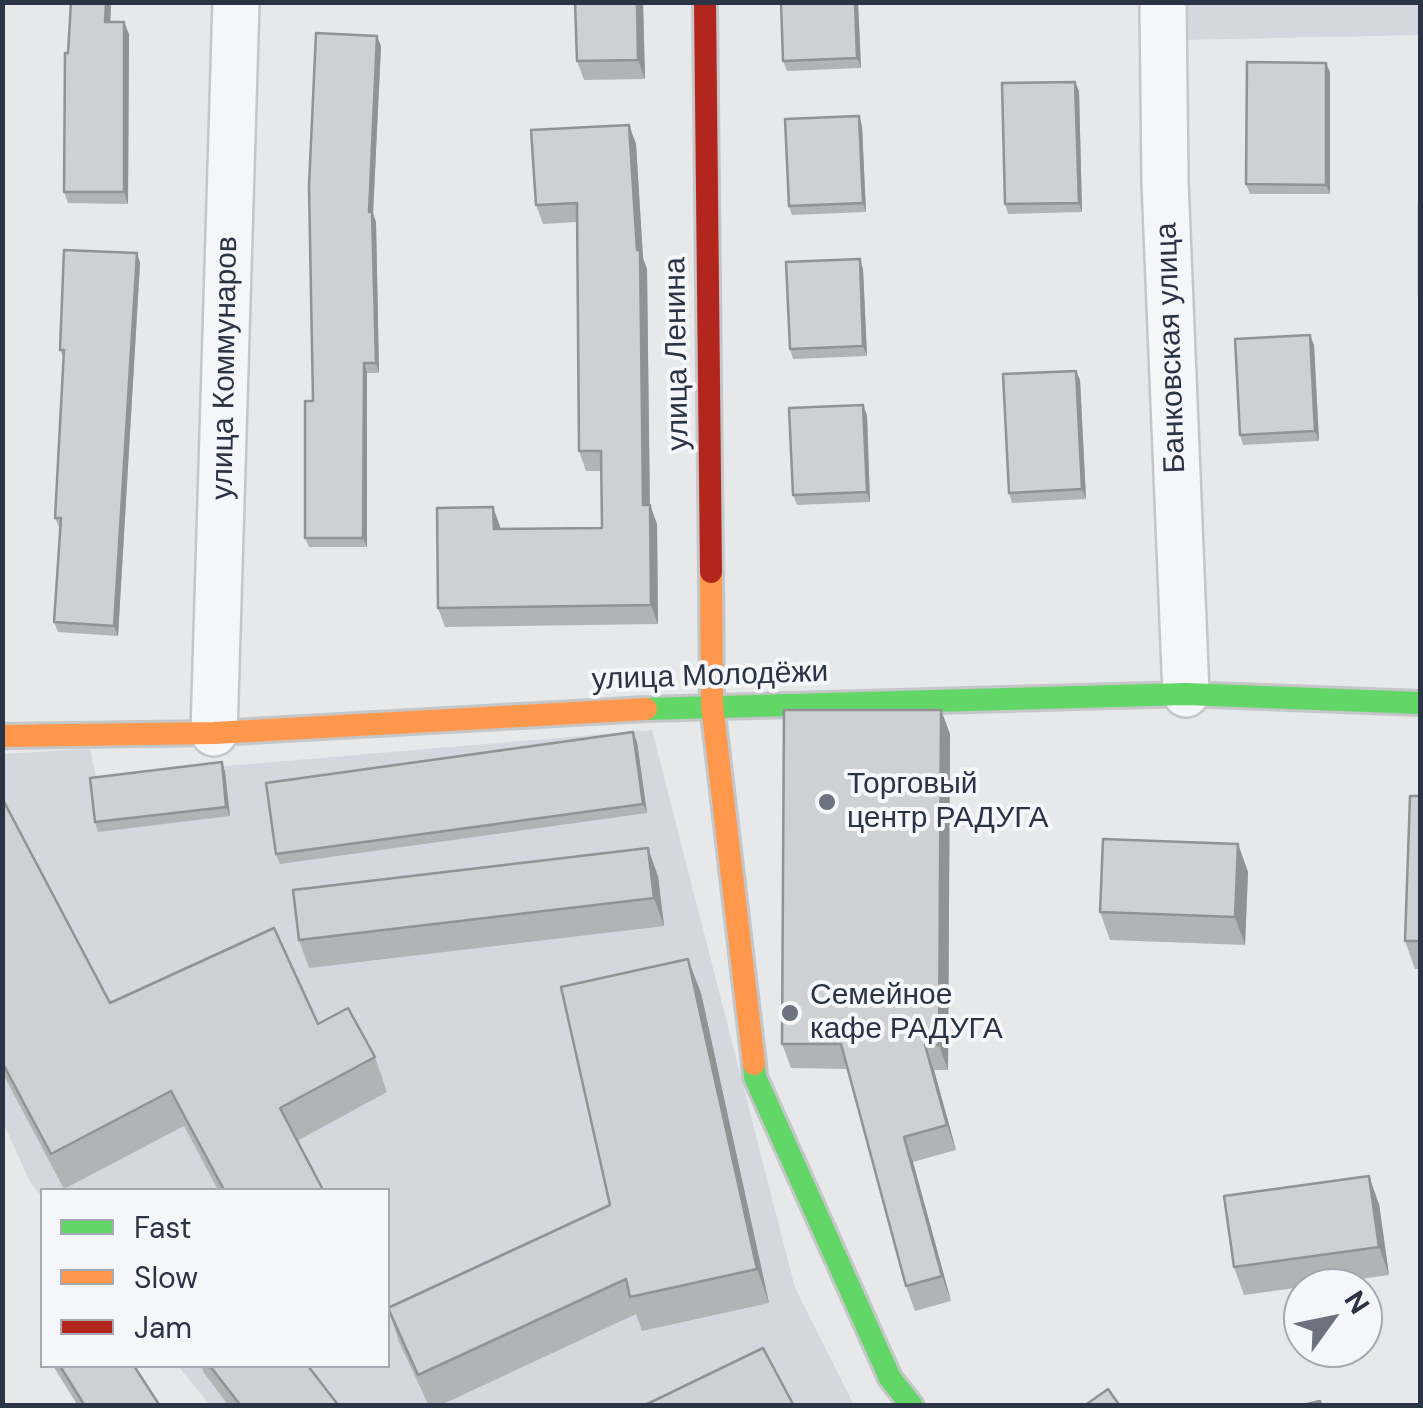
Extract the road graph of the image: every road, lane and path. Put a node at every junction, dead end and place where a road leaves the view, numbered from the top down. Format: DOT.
graph roads {
  1 [pos="236,2"];
  2 [pos="705,2"];
  3 [pos="1163,2"];
  4 [pos="1186,694"];
  5 [pos="1420,703"];
  6 [pos="712,705"];
  7 [pos="214,733"];
  8 [pos="2,736"];
  9 [pos="912,1406"];
  1 -- 7 [label="street, улица Коммунаров"];
  2 -- 6 [label="street, улица Ленина"];
  3 -- 4 [label="street, Банковская улица"];
  4 -- 5 [label="street, улица Молодёжи"];
  4 -- 6 [label="street, улица Молодёжи"];
  6 -- 7 [label="street, улица Молодёжи"];
  6 -- 9 [label="street, улица Ленина"];
  7 -- 8 [label="street, улица Молодёжи"];
}
